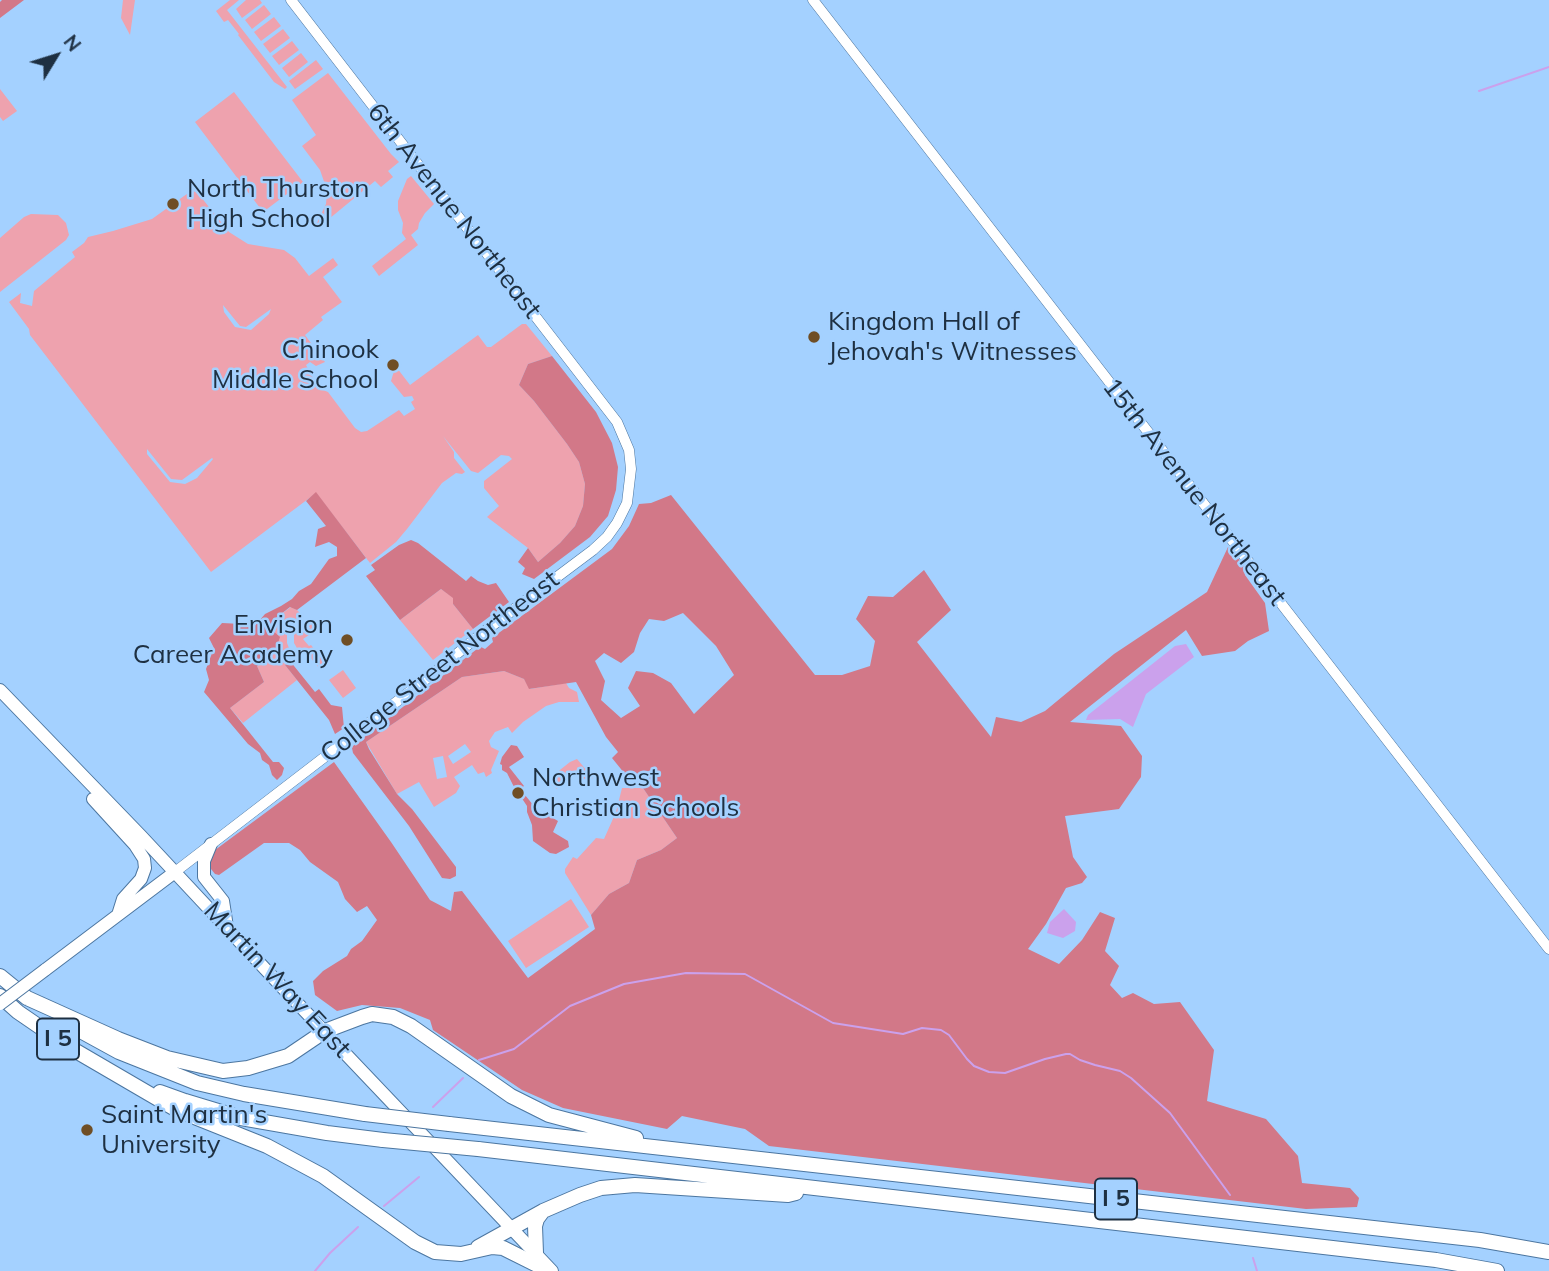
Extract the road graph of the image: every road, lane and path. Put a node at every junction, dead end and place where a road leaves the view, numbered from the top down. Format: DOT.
graph roads {
  1 [pos="290,0"];
  2 [pos="813,0"];
  3 [pos="617,422"];
  4 [pos="0,690"];
  5 [pos="77,771"];
  6 [pos="211,844"];
  7 [pos="175,872"];
  8 [pos="118,915"];
  9 [pos="227,928"];
  10 [pos="1549,950"];
  11 [pos="0,976"];
  12 [pos="0,996"];
  13 [pos="27,998"];
  14 [pos="0,1004"];
  15 [pos="325,1031"];
  16 [pos="120,1076"];
  17 [pos="681,1150"];
  18 [pos="811,1188"];
  19 [pos="543,1211"];
  20 [pos="511,1227"];
  21 [pos="470,1251"];
  22 [pos="1549,1252"];
  23 [pos="536,1253"];
  24 [pos="551,1271"];
  25 [pos="1497,1271"];
  1 -- 3 [label="street, 6th Avenue Northeast"];
  2 -- 10 [label="street, 15th Avenue Northeast"];
  3 -- 6 [label="street, College Street Northeast"];
  4 -- 5 [label="main road, Martin Way East"];
  5 -- 7 [label="main road, Martin Way East"];
  5 -- 8 [label="main road"];
  6 -- 7 [label="street, College Street Northeast"];
  6 -- 9 [label="main road"];
  7 -- 8 [label="main road"];
  7 -- 9 [label="main road, Martin Way East"];
  8 -- 14 [label="main road, bridge"];
  9 -- 15 [label="main road, Martin Way East"];
  11 -- 13 [label="highway, I 5"];
  12 -- 16 [label="highway, I 5"];
  13 -- 15 [label="highway"];
  13 -- 17 [label="highway, I 5, bridge"];
  15 -- 17 [label="highway"];
  15 -- 20 [label="main road, Martin Way East"];
  16 -- 18 [label="highway, I 5, bridge"];
  16 -- 21 [label="highway"];
  17 -- 22 [label="highway, I 5"];
  18 -- 19 [label="highway"];
  18 -- 25 [label="highway, I 5"];
  19 -- 20 [label="highway"];
  19 -- 23 [label="highway"];
  20 -- 21 [label="highway"];
  20 -- 23 [label="main road, Martin Way East"];
  21 -- 24 [label="highway"];
  23 -- 24 [label="main road, Martin Way East"];
}
